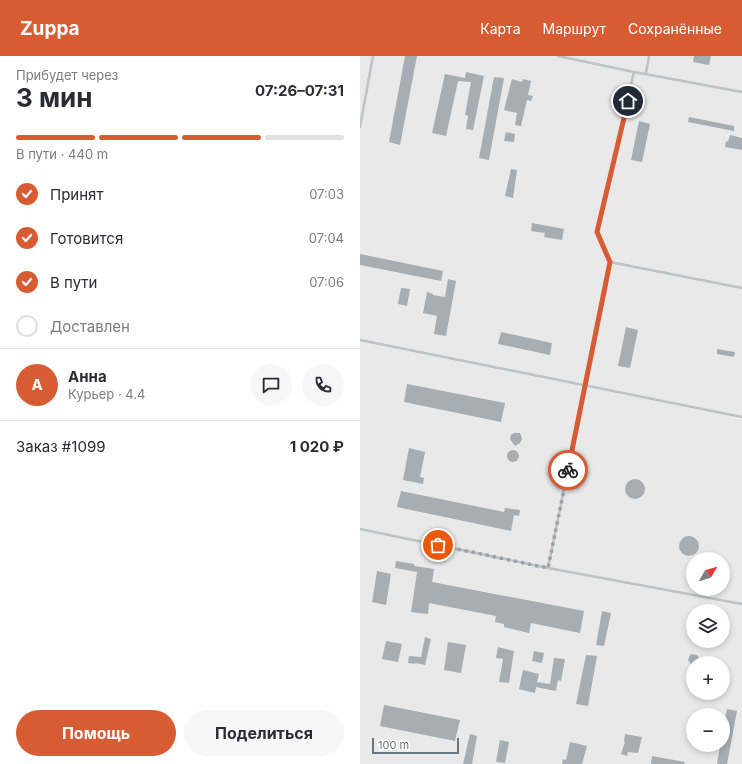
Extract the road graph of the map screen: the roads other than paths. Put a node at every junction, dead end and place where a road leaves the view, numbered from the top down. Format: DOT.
graph roads {
  1 [pos="373,56"];
  2 [pos="558,56"];
  3 [pos="649,56"];
  4 [pos="634,72"];
  5 [pos="646,74"];
  6 [pos="742,92"];
  7 [pos="360,127"];
  8 [pos="610,262"];
  9 [pos="742,288"];
  10 [pos="360,340"];
  11 [pos="585,386"];
  12 [pos="742,417"];
  13 [pos="360,529"];
  14 [pos="548,568"];
  15 [pos="742,604"];
  1 -- 7 [label="lane"];
  2 -- 4 [label="lane"];
  3 -- 5 [label="lane"];
  4 -- 5 [label="lane"];
  4 -- 8 [label="lane"];
  5 -- 6 [label="lane"];
  8 -- 9 [label="lane"];
  8 -- 11 [label="lane"];
  10 -- 11 [label="lane"];
  11 -- 12 [label="lane"];
  11 -- 14 [label="lane"];
  13 -- 14 [label="lane"];
  14 -- 15 [label="lane"];
}
